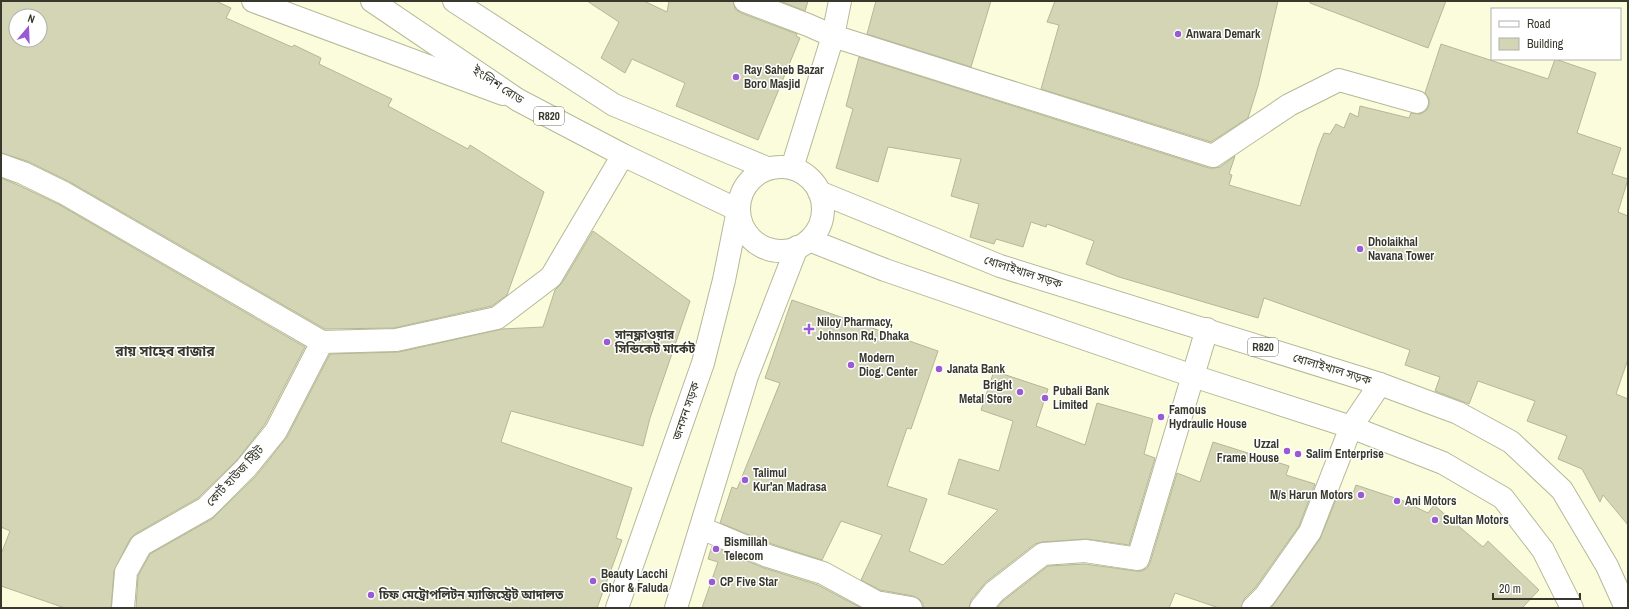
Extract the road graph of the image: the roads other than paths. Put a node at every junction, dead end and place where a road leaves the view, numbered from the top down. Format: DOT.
graph roads {
  1 [pos="253,1"];
  2 [pos="372,1"];
  3 [pos="745,1"];
  4 [pos="840,1"];
  5 [pos="463,4"];
  6 [pos="833,36"];
  7 [pos="518,100"];
  8 [pos="1417,102"];
  9 [pos="623,155"];
  10 [pos="1,165"];
  11 [pos="767,168"];
  12 [pos="792,168"];
  13 [pos="819,192"];
  14 [pos="738,210"];
  15 [pos="803,244"];
  16 [pos="1207,330"];
  17 [pos="322,342"];
  18 [pos="1193,376"];
  19 [pos="1380,384"];
  20 [pos="1351,427"];
  21 [pos="701,528"];
  22 [pos="123,608"];
  23 [pos="617,608"];
  24 [pos="676,608"];
  25 [pos="911,608"];
  26 [pos="980,608"];
  27 [pos="1253,608"];
  28 [pos="1572,608"];
  29 [pos="1626,608"];
  1 -- 7 [label="main road"];
  2 -- 7 [label="main road, ইংলিশ রোড / R820"];
  3 -- 6 [label="main road"];
  4 -- 6 [label="main road"];
  5 -- 11 [label="main road"];
  6 -- 8 [label="main road"];
  6 -- 12 [label="main road"];
  7 -- 9 [label="main road, ইংলিশ রোড / R820"];
  9 -- 14 [label="main road, ইংলিশ রোড / R820"];
  9 -- 17 [label="main road"];
  10 -- 17 [label="main road"];
  11 -- 12 [label="main road"];
  11 -- 14 [label="main road"];
  12 -- 13 [label="main road"];
  13 -- 15 [label="main road"];
  13 -- 16 [label="main road, ধোলাইখাল সড়ক / R820"];
  14 -- 15 [label="main road"];
  14 -- 23 [label="main road, জনসন সড়ক"];
  15 -- 18 [label="main road"];
  15 -- 21 [label="main road"];
  16 -- 18 [label="main road"];
  16 -- 19 [label="main road, ধোলাইখাল সড়ক / R820"];
  17 -- 22 [label="main road, কোর্ট হাউজ স্ট্রিট"];
  18 -- 20 [label="main road"];
  18 -- 26 [label="main road"];
  19 -- 20 [label="main road"];
  19 -- 29 [label="main road, ধোলাইখাল সড়ক / R820"];
  20 -- 27 [label="main road"];
  20 -- 28 [label="main road"];
  21 -- 24 [label="main road"];
  21 -- 25 [label="main road"];
}
